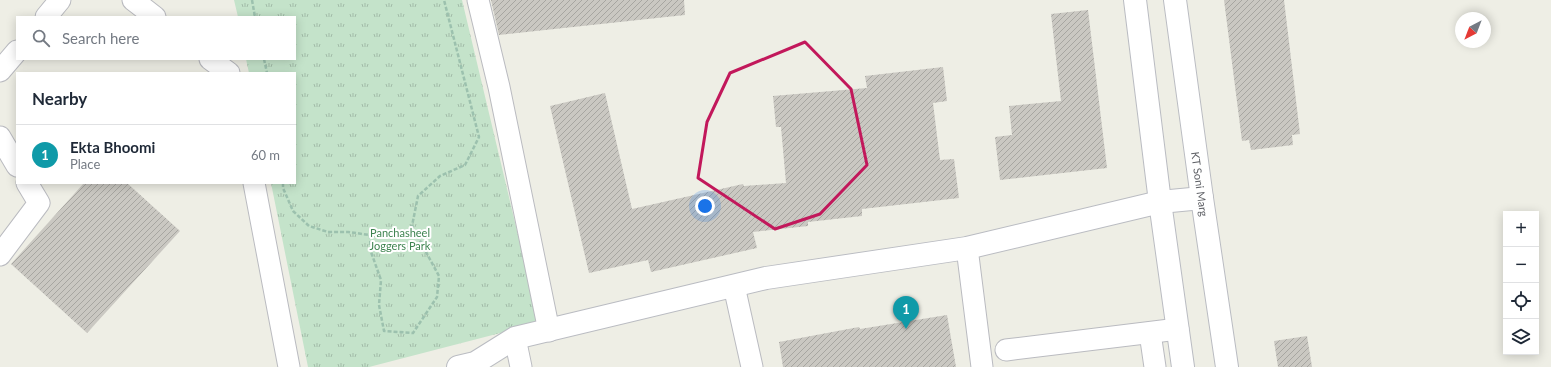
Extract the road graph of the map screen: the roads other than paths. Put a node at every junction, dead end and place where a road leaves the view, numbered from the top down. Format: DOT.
graph roads {
  1 [pos="60,0"];
  2 [pos="133,0"];
  3 [pos="478,0"];
  4 [pos="1136,0"];
  5 [pos="1175,0"];
  6 [pos="47,16"];
  7 [pos="154,16"];
  8 [pos="16,52"];
  9 [pos="211,60"];
  10 [pos="0,71"];
  11 [pos="228,72"];
  12 [pos="0,137"];
  13 [pos="16,164"];
  14 [pos="28,184"];
  15 [pos="254,184"];
  16 [pos="1202,198"];
  17 [pos="1160,202"];
  18 [pos="967,248"];
  19 [pos="0,255"];
  20 [pos="734,286"];
  21 [pos="1178,330"];
  22 [pos="549,331"];
  23 [pos="1150,333"];
  24 [pos="515,338"];
  25 [pos="1006,350"];
  26 [pos="289,367"];
  27 [pos="458,367"];
  28 [pos="521,367"];
  29 [pos="752,367"];
  30 [pos="982,367"];
  31 [pos="1155,367"];
  32 [pos="1184,367"];
  33 [pos="1227,367"];
  1 -- 6 [label="street"];
  2 -- 7 [label="street"];
  3 -- 22 [label="street"];
  4 -- 17 [label="street"];
  5 -- 16 [label="street, KT Soni Marg"];
  8 -- 10 [label="street"];
  9 -- 11 [label="street"];
  12 -- 13 [label="street"];
  14 -- 19 [label="street"];
  15 -- 26 [label="street"];
  16 -- 17 [label="street"];
  16 -- 33 [label="street, KT Soni Marg"];
  17 -- 18 [label="street"];
  17 -- 21 [label="street"];
  18 -- 20 [label="street"];
  18 -- 30 [label="street"];
  20 -- 22 [label="street"];
  20 -- 29 [label="street"];
  21 -- 23 [label="street"];
  21 -- 32 [label="street"];
  22 -- 24 [label="street"];
  23 -- 25 [label="street"];
  23 -- 31 [label="street"];
  24 -- 27 [label="street"];
  24 -- 28 [label="street"];
}
